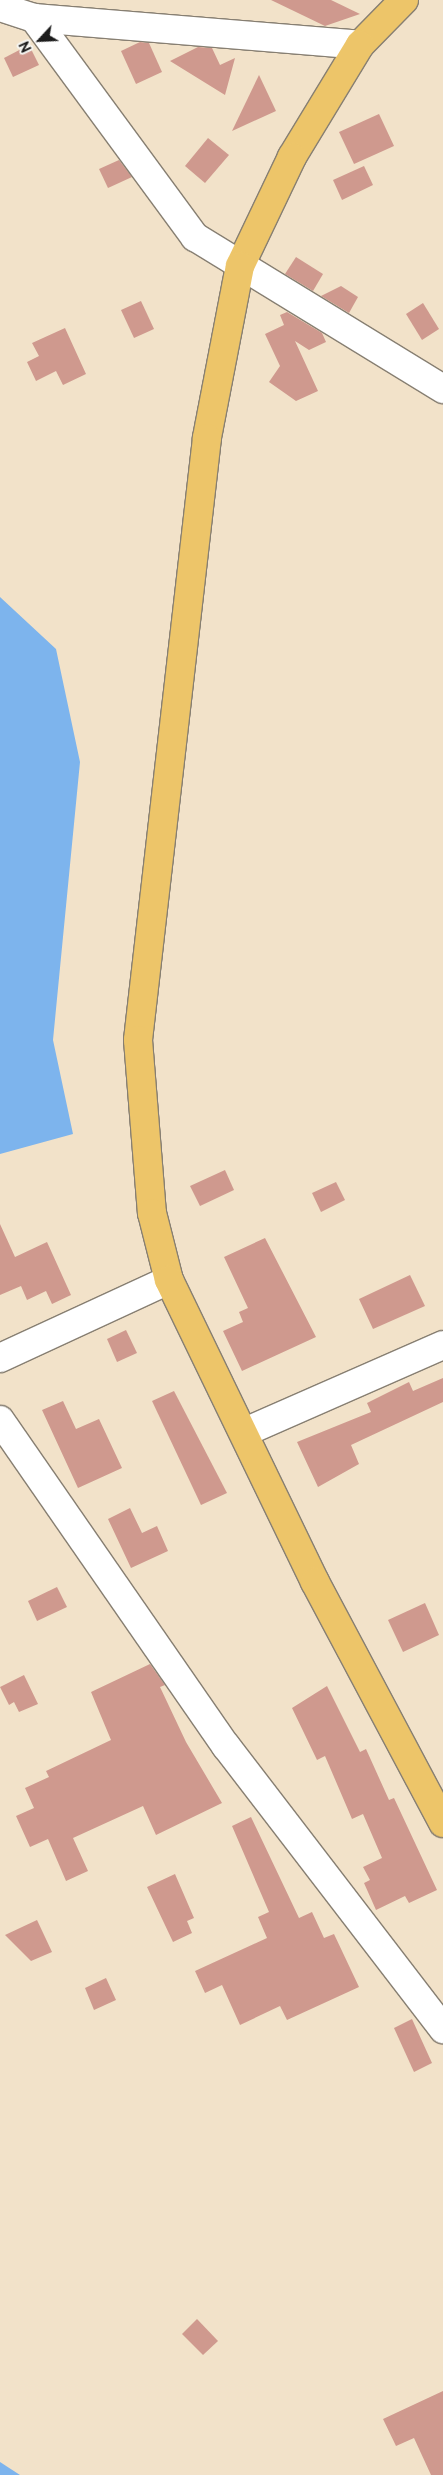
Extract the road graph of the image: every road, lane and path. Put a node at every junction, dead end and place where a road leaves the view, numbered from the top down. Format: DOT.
graph roads {
  1 [pos="404,0"];
  2 [pos="0,6"];
  3 [pos="34,18"];
  4 [pos="360,45"];
  5 [pos="240,266"];
  6 [pos="443,389"];
  7 [pos="170,1280"];
  8 [pos="443,1345"];
  9 [pos="0,1358"];
  10 [pos="0,1420"];
  11 [pos="245,1432"];
  12 [pos="443,1823"];
  13 [pos="443,2029"];
  1 -- 4 [label="main road"];
  2 -- 3 [label="street"];
  3 -- 4 [label="street"];
  3 -- 5 [label="street"];
  4 -- 5 [label="main road"];
  5 -- 6 [label="street"];
  5 -- 7 [label="main road"];
  7 -- 9 [label="street"];
  7 -- 11 [label="main road"];
  8 -- 11 [label="street"];
  10 -- 13 [label="street"];
  11 -- 12 [label="main road"];
}
